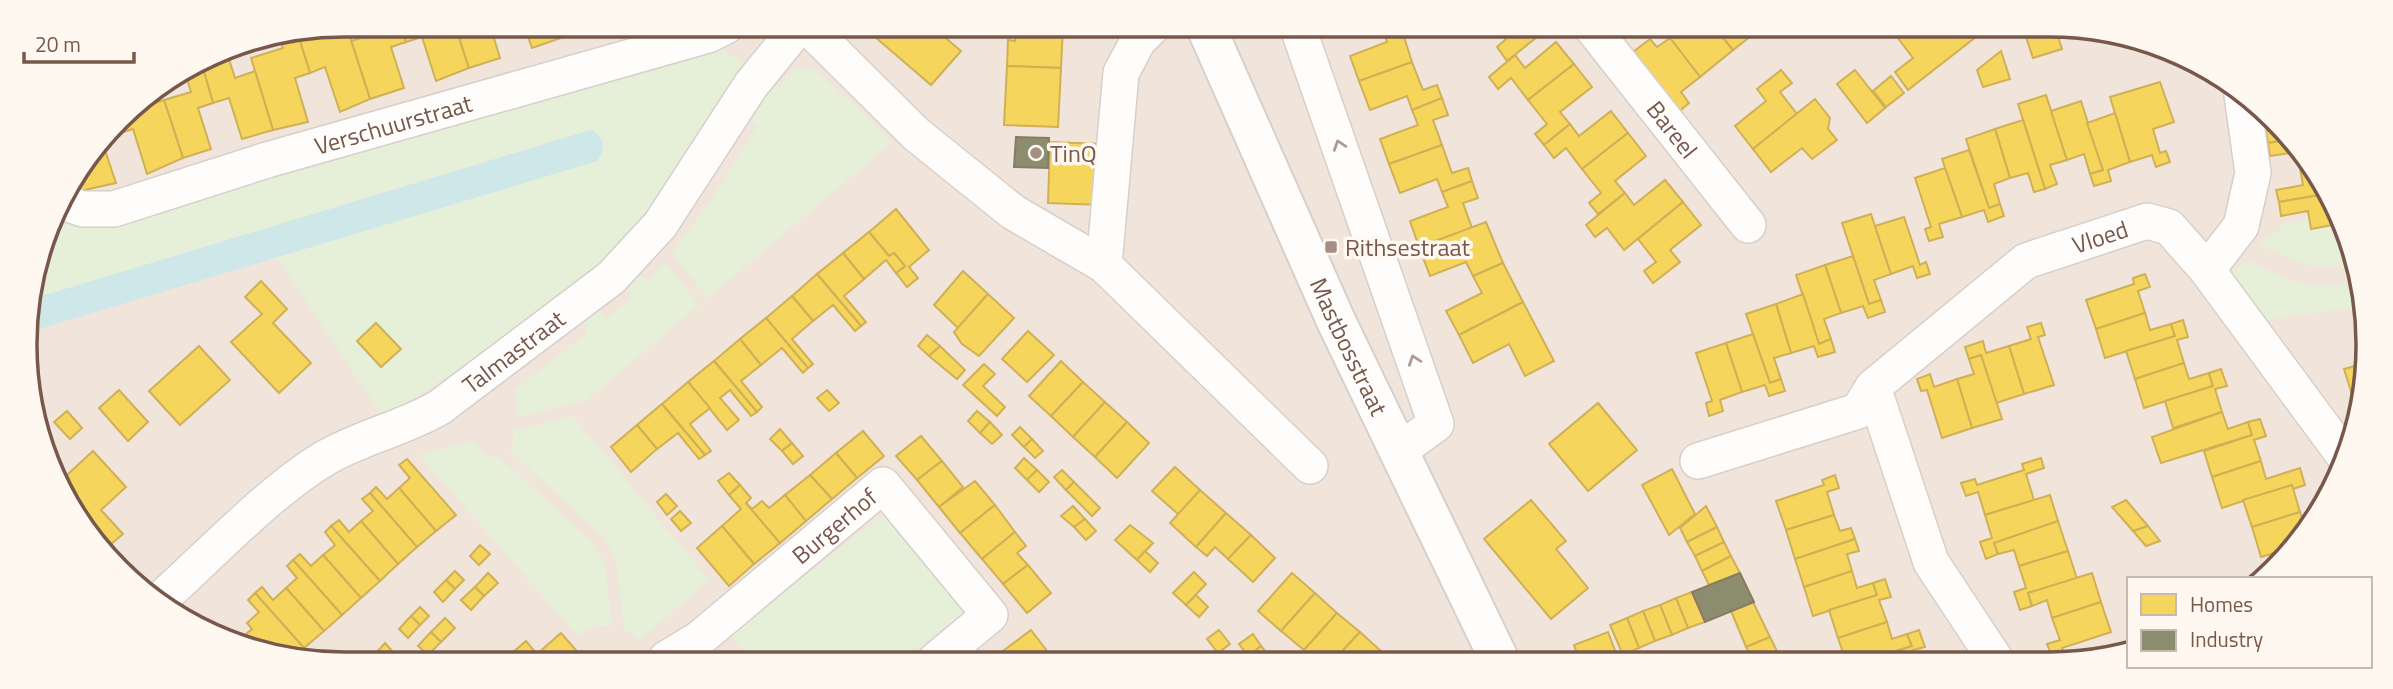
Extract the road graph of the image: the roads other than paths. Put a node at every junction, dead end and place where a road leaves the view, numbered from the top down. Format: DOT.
graph roads {
  1 [pos="701,37"];
  2 [pos="790,37"];
  3 [pos="818,37"];
  4 [pos="1142,37"];
  5 [pos="1210,37"];
  6 [pos="1301,37"];
  7 [pos="1602,37"];
  8 [pos="2244,107"];
  9 [pos="70,205"];
  10 [pos="1748,225"];
  11 [pos="1104,265"];
  12 [pos="2207,270"];
  13 [pos="1873,387"];
  14 [pos="2338,448"];
  15 [pos="1400,450"];
  16 [pos="1698,461"];
  17 [pos="1310,466"];
  18 [pos="166,595"];
  19 [pos="706,649"];
  20 [pos="946,652"];
  21 [pos="1496,652"];
  22 [pos="1990,652"];
  1 -- 9 [label="street, Verschuurstraat"];
  2 -- 18 [label="street, Talmastraat"];
  3 -- 11 [label="street"];
  4 -- 11 [label="street"];
  5 -- 15 [label="street, Mastbosstraat"];
  15 -- 6 [label="street, Mastbosstraat, one-way"];
  7 -- 10 [label="street, Bareel"];
  8 -- 12 [label="street"];
  11 -- 17 [label="street"];
  12 -- 13 [label="street, Vloed"];
  12 -- 14 [label="street, Vloed"];
  13 -- 16 [label="street, Vloed"];
  13 -- 22 [label="street"];
  15 -- 21 [label="street, Mastbosstraat"];
  19 -- 20 [label="street, Burgerhof"];
}
